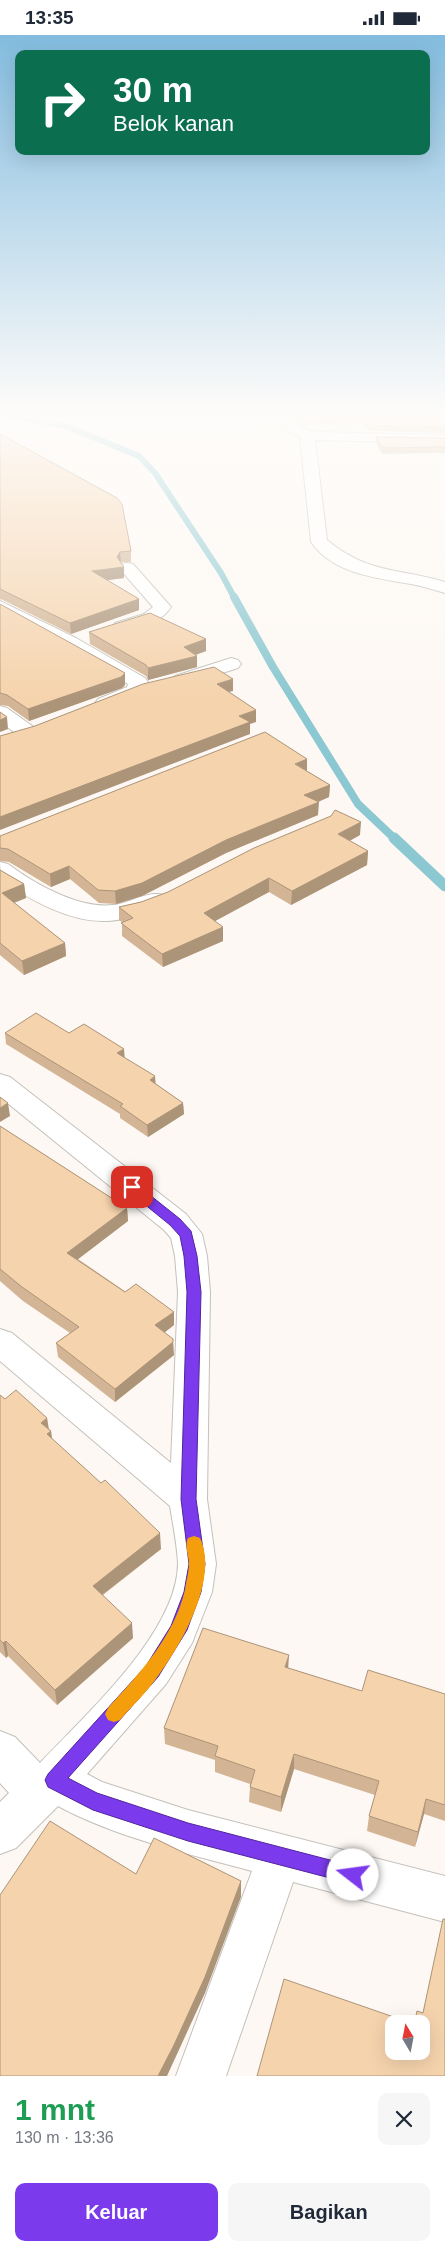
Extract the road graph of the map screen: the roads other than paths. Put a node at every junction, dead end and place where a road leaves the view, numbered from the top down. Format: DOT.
graph roads {
  1 [pos="315,508"];
  2 [pos="127,567"];
  3 [pos="445,588"];
  4 [pos="0,606"];
  5 [pos="105,631"];
  6 [pos="232,664"];
  7 [pos="151,687"];
  8 [pos="89,709"];
  9 [pos="0,712"];
  10 [pos="7,739"];
  11 [pos="0,869"];
  12 [pos="178,889"];
  13 [pos="0,1083"];
  14 [pos="0,1342"];
  15 [pos="188,1499"];
  16 [pos="0,1752"];
  17 [pos="47,1787"];
  18 [pos="0,1832"];
  19 [pos="280,1855"];
  20 [pos="445,1899"];
  21 [pos="201,2076"];
  1 -- 3 [label="street"];
  2 -- 5 [label="street"];
  4 -- 7 [label="street"];
  6 -- 7 [label="street"];
  7 -- 8 [label="street"];
  9 -- 10 [label="street"];
  11 -- 12 [label="street"];
  13 -- 15 [label="street"];
  14 -- 15 [label="street"];
  15 -- 17 [label="street"];
  16 -- 17 [label="street"];
  17 -- 18 [label="street"];
  17 -- 19 [label="street"];
  19 -- 20 [label="street"];
  19 -- 21 [label="street"];
}
